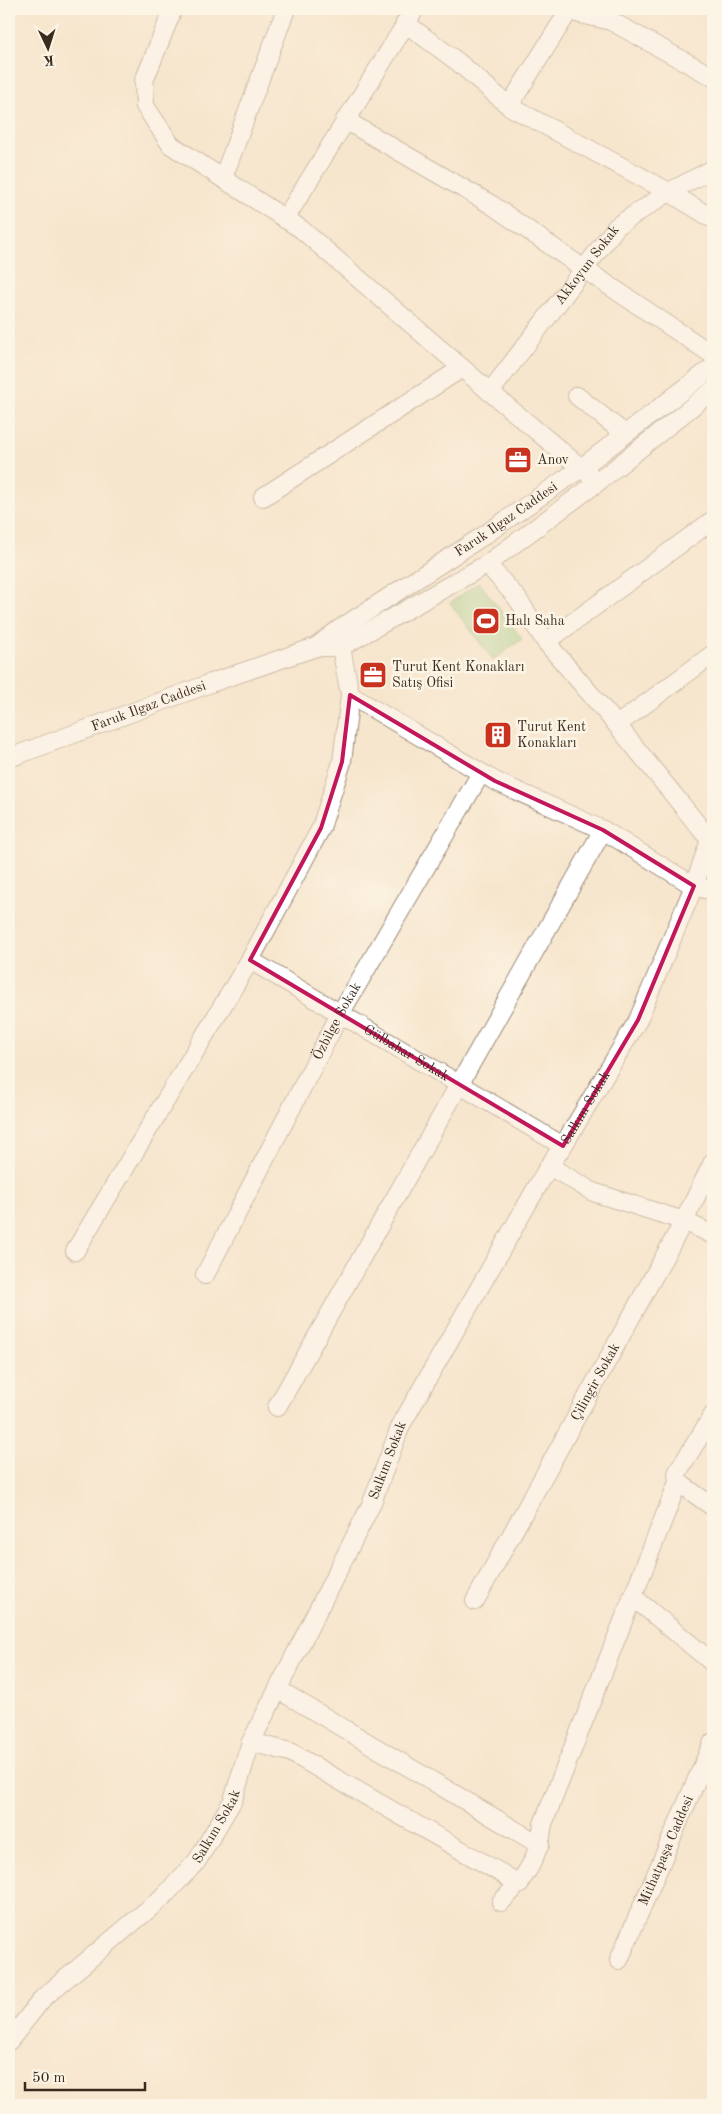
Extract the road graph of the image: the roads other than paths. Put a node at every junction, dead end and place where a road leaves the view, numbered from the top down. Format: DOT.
graph roads {
  1 [pos="173,9"];
  2 [pos="286,9"];
  3 [pos="569,10"];
  4 [pos="410,16"];
  5 [pos="713,77"];
  6 [pos="509,106"];
  7 [pos="346,120"];
  8 [pos="713,169"];
  9 [pos="223,178"];
  10 [pos="669,192"];
  11 [pos="285,219"];
  12 [pos="713,220"];
  13 [pos="584,270"];
  14 [pos="713,354"];
  15 [pos="713,367"];
  16 [pos="462,368"];
  17 [pos="713,390"];
  18 [pos="490,392"];
  19 [pos="576,396"];
  20 [pos="625,434"];
  21 [pos="581,468"];
  22 [pos="598,482"];
  23 [pos="264,497"];
  24 [pos="713,520"];
  25 [pos="487,564"];
  26 [pos="546,642"];
  27 [pos="316,647"];
  28 [pos="341,647"];
  29 [pos="713,654"];
  30 [pos="350,695"];
  31 [pos="617,725"];
  32 [pos="9,758"];
  33 [pos="481,773"];
  34 [pos="603,830"];
  35 [pos="711,838"];
  36 [pos="694,886"];
  37 [pos="713,891"];
  38 [pos="250,960"];
  39 [pos="340,1014"];
  40 [pos="459,1084"];
  41 [pos="563,1146"];
  42 [pos="713,1162"];
  43 [pos="549,1166"];
  44 [pos="684,1220"];
  45 [pos="713,1235"];
  46 [pos="75,1251"];
  47 [pos="205,1275"];
  48 [pos="277,1407"];
  49 [pos="713,1415"];
  50 [pos="678,1482"];
  51 [pos="713,1507"];
  52 [pos="633,1597"];
  53 [pos="475,1602"];
  54 [pos="713,1663"];
  55 [pos="278,1690"];
  56 [pos="251,1742"];
  57 [pos="713,1742"];
  58 [pos="540,1845"];
  59 [pos="520,1884"];
  60 [pos="501,1902"];
  61 [pos="619,1960"];
  62 [pos="9,2041"];
  1 -- 9 [label="street"];
  2 -- 9 [label="street"];
  3 -- 5 [label="street"];
  3 -- 6 [label="street"];
  4 -- 6 [label="street"];
  4 -- 7 [label="street"];
  6 -- 10 [label="street"];
  7 -- 11 [label="street"];
  7 -- 13 [label="street"];
  8 -- 10 [label="street, Akkoyun Sokak"];
  9 -- 11 [label="street"];
  10 -- 12 [label="street"];
  10 -- 13 [label="street, Akkoyun Sokak"];
  11 -- 16 [label="street"];
  13 -- 14 [label="street"];
  13 -- 18 [label="street, Akkoyun Sokak"];
  15 -- 20 [label="street, Faruk Ilgaz Caddesi"];
  16 -- 18 [label="street"];
  16 -- 23 [label="street"];
  17 -- 22 [label="street, Faruk Ilgaz Caddesi"];
  18 -- 21 [label="street"];
  19 -- 20 [label="street"];
  20 -- 21 [label="street, Faruk Ilgaz Caddesi"];
  21 -- 22 [label="street"];
  21 -- 27 [label="street, Faruk Ilgaz Caddesi"];
  22 -- 25 [label="street, Faruk Ilgaz Caddesi"];
  24 -- 26 [label="street"];
  25 -- 26 [label="street"];
  25 -- 28 [label="street, Faruk Ilgaz Caddesi"];
  26 -- 31 [label="street"];
  27 -- 28 [label="street, Faruk Ilgaz Caddesi"];
  27 -- 32 [label="street, Faruk Ilgaz Caddesi"];
  28 -- 30 [label="street"];
  29 -- 31 [label="street"];
  30 -- 33 [label="street"];
  30 -- 38 [label="street"];
  31 -- 35 [label="street"];
  33 -- 34 [label="street"];
  33 -- 39 [label="street, Özbilge Sokak"];
  34 -- 36 [label="street"];
  34 -- 40 [label="street"];
  35 -- 36 [label="street, Salkım Sokak"];
  36 -- 37 [label="street"];
  36 -- 41 [label="street, Salkım Sokak"];
  38 -- 39 [label="street, Gülbahar Sokak"];
  38 -- 46 [label="street"];
  39 -- 40 [label="street, Gülbahar Sokak"];
  39 -- 47 [label="street, Özbilge Sokak"];
  40 -- 41 [label="street, Gülbahar Sokak"];
  40 -- 48 [label="street"];
  41 -- 43 [label="street, Salkım Sokak"];
  42 -- 44 [label="street, Çilingir Sokak"];
  43 -- 44 [label="street"];
  43 -- 55 [label="street, Salkım Sokak"];
  44 -- 45 [label="street"];
  44 -- 53 [label="street, Çilingir Sokak"];
  49 -- 50 [label="street"];
  50 -- 51 [label="street"];
  50 -- 52 [label="street"];
  52 -- 54 [label="street"];
  52 -- 58 [label="street"];
  55 -- 56 [label="street, Salkım Sokak"];
  55 -- 58 [label="street"];
  56 -- 59 [label="street"];
  56 -- 62 [label="street, Salkım Sokak"];
  57 -- 61 [label="street, Mithatpaşa Caddesi"];
  58 -- 59 [label="street"];
  59 -- 60 [label="street"];
}
